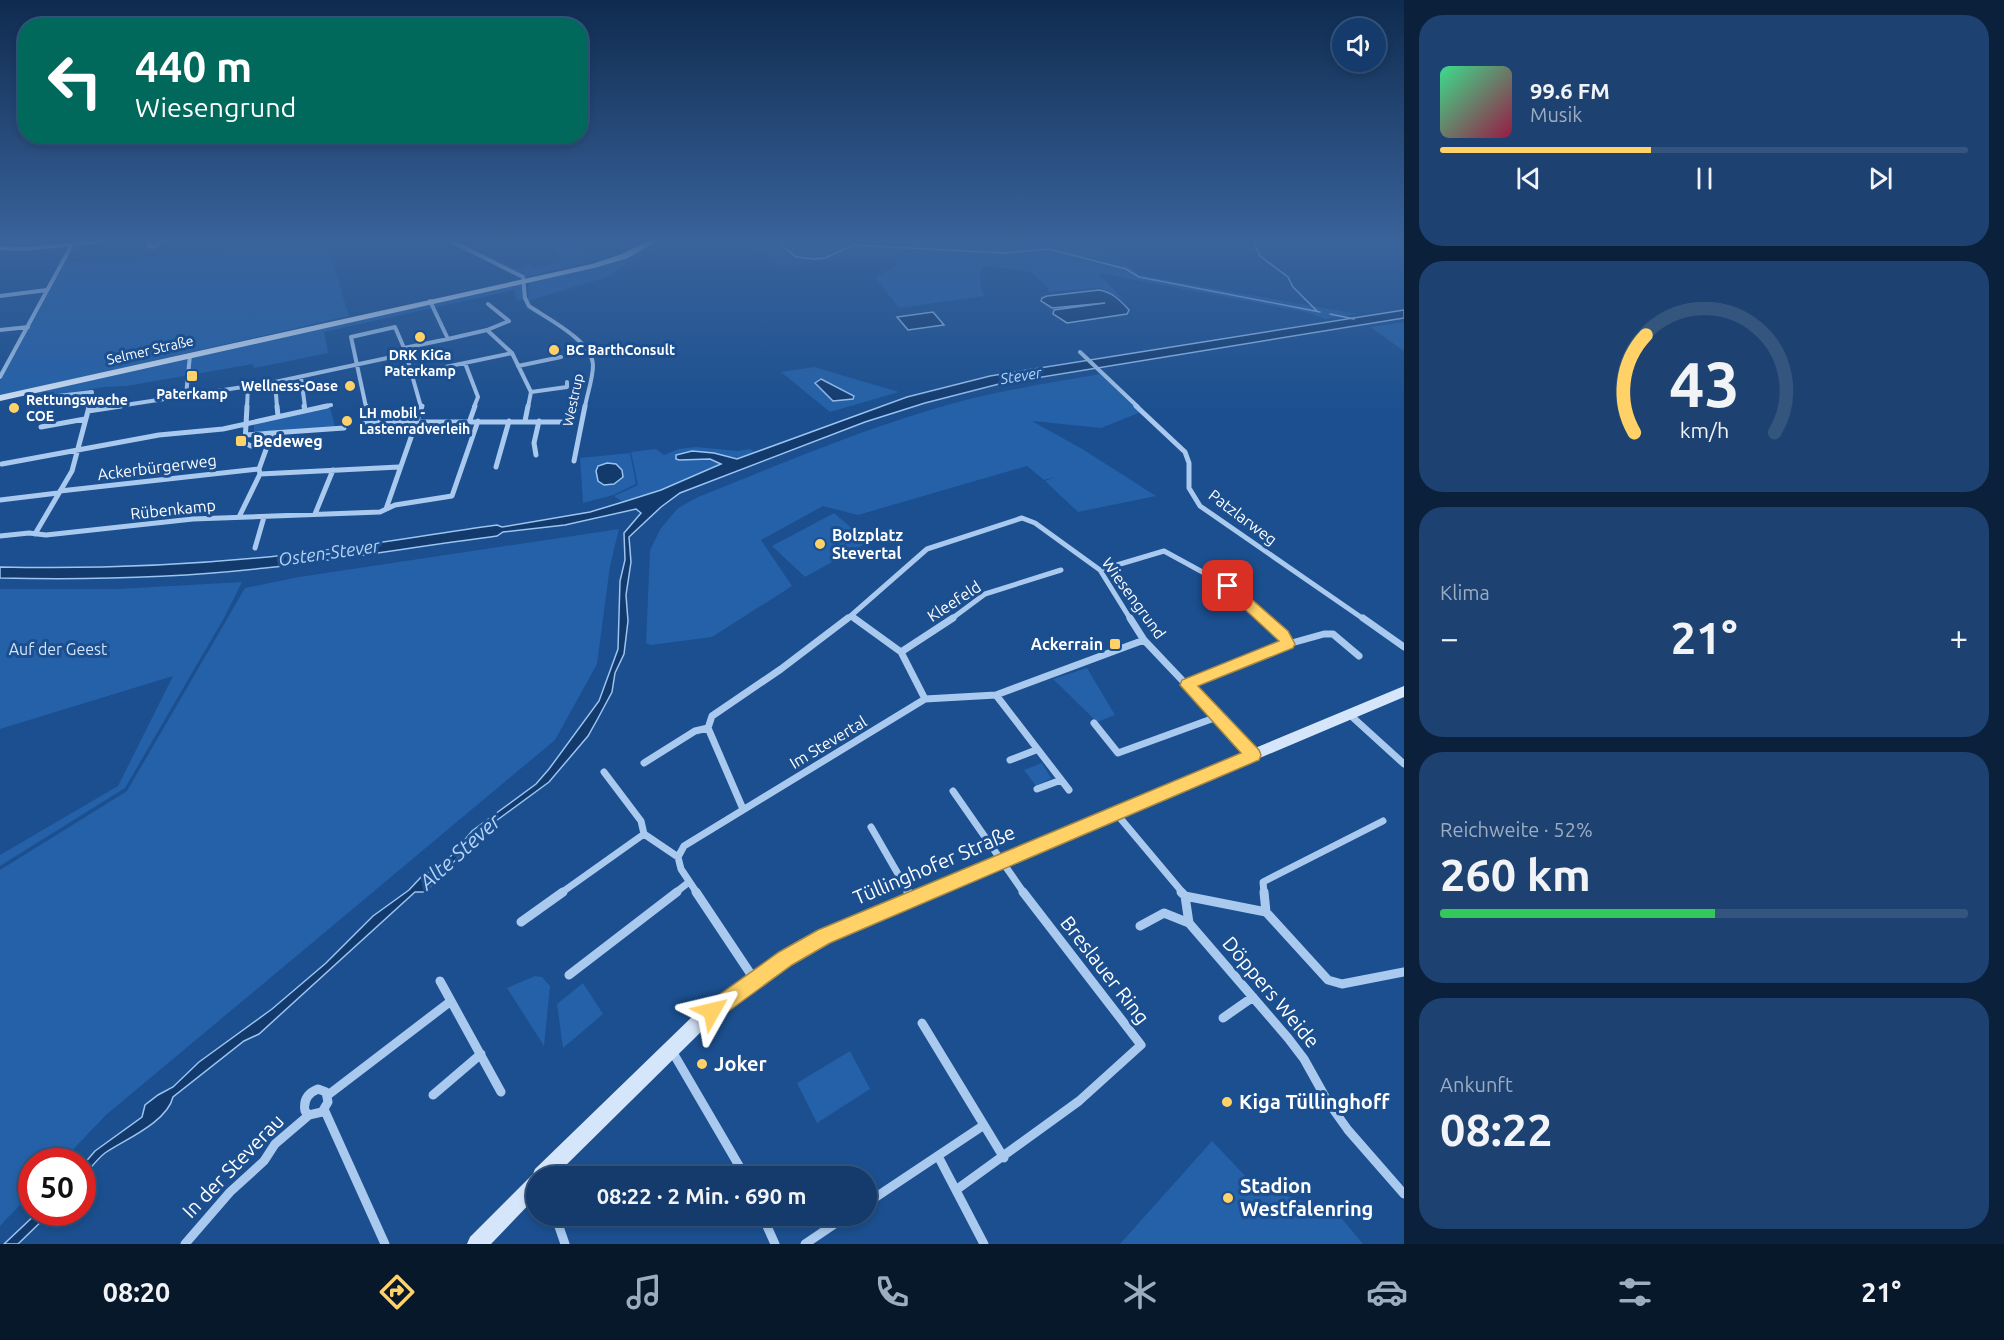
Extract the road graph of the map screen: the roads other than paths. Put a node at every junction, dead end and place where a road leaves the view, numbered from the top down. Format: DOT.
graph roads {
  1 [pos="42,299"];
  2 [pos="439,299"];
  3 [pos="526,299"];
  4 [pos="430,301"];
  5 [pos="488,303"];
  6 [pos="28,327"];
  7 [pos="0,330"];
  8 [pos="487,330"];
  9 [pos="448,339"];
  10 [pos="405,351"];
  11 [pos="512,352"];
  12 [pos="1081,353"];
  13 [pos="190,355"];
  14 [pos="561,357"];
  15 [pos="465,363"];
  16 [pos="357,365"];
  17 [pos="518,366"];
  18 [pos="412,374"];
  19 [pos="0,377"];
  20 [pos="301,377"];
  21 [pos="275,382"];
  22 [pos="567,382"];
  23 [pos="248,386"];
  24 [pos="531,392"];
  25 [pos="186,395"];
  26 [pos="58,396"];
  27 [pos="0,398"];
  28 [pos="331,405"];
  29 [pos="88,411"];
  30 [pos="305,411"];
  31 [pos="278,416"];
  32 [pos="85,419"];
  33 [pos="416,420"];
  34 [pos="470,420"];
  35 [pos="478,421"];
  36 [pos="509,421"];
  37 [pos="525,421"];
  38 [pos="538,421"];
  39 [pos="568,422"];
  40 [pos="247,423"];
  41 [pos="41,427"];
  42 [pos="344,428"];
  43 [pos="272,433"];
  44 [pos="246,435"];
  45 [pos="268,444"];
  46 [pos="77,450"];
  47 [pos="536,455"];
  48 [pos="574,461"];
  49 [pos="2,464"];
  50 [pos="399,467"];
  51 [pos="496,467"];
  52 [pos="333,470"];
  53 [pos="260,472"];
  54 [pos="59,492"];
  55 [pos="0,500"];
  56 [pos="386,509"];
  57 [pos="315,514"];
  58 [pos="264,516"];
  59 [pos="239,517"];
  60 [pos="35,534"];
  61 [pos="0,536"];
  62 [pos="255,548"];
  63 [pos="1061,570"];
  64 [pos="1100,570"];
  65 [pos="851,616"];
  66 [pos="1144,640"];
  67 [pos="1288,644"];
  68 [pos="1404,647"];
  69 [pos="901,652"];
  70 [pos="1359,656"];
  71 [pos="1187,685"];
  72 [pos="1404,691"];
  73 [pos="996,695"];
  74 [pos="925,699"];
  75 [pos="1349,714"];
  76 [pos="1217,717"];
  77 [pos="1094,723"];
  78 [pos="708,728"];
  79 [pos="1036,750"];
  80 [pos="1253,755"];
  81 [pos="1010,760"];
  82 [pos="644,763"];
  83 [pos="1404,764"];
  84 [pos="604,772"];
  85 [pos="1060,780"];
  86 [pos="1037,789"];
  87 [pos="1069,790"];
  88 [pos="953,791"];
  89 [pos="743,809"];
  90 [pos="1114,812"];
  91 [pos="1383,821"];
  92 [pos="871,827"];
  93 [pos="644,834"];
  94 [pos="678,857"];
  95 [pos="999,861"];
  96 [pos="689,882"];
  97 [pos="1185,896"];
  98 [pos="912,898"];
  99 [pos="1266,912"];
  100 [pos="521,922"];
  101 [pos="1189,923"];
  102 [pos="1140,926"];
  103 [pos="1404,972"];
  104 [pos="569,975"];
  105 [pos="754,980"];
  106 [pos="440,981"];
  107 [pos="1253,997"];
  108 [pos="451,1001"];
  109 [pos="1223,1018"];
  110 [pos="922,1023"];
  111 [pos="670,1048"];
  112 [pos="481,1054"];
  113 [pos="501,1092"];
  114 [pos="328,1095"];
  115 [pos="433,1095"];
  116 [pos="324,1109"];
  117 [pos="309,1115"];
  118 [pos="984,1125"];
  119 [pos="938,1156"];
  120 [pos="1004,1158"];
  121 [pos="552,1166"];
  122 [pos="739,1166"];
  123 [pos="956,1190"];
  124 [pos="526,1193"];
  125 [pos="1404,1194"];
  126 [pos="877,1196"];
  127 [pos="559,1226"];
  128 [pos="767,1226"];
  129 [pos="832,1226"];
  130 [pos="185,1244"];
  131 [pos="385,1244"];
  132 [pos="477,1244"];
  133 [pos="565,1244"];
  134 [pos="775,1244"];
  135 [pos="805,1244"];
  136 [pos="984,1244"];
  1 -- 6 [label="street"];
  2 -- 4 [label="main road, Selmer Straße"];
  3 -- 48 [label="street, Westrup"];
  4 -- 9 [label="street"];
  4 -- 13 [label="main road, Selmer Straße"];
  5 -- 8 [label="street"];
  6 -- 7 [label="street"];
  6 -- 19 [label="street"];
  8 -- 9 [label="street"];
  8 -- 11 [label="street"];
  9 -- 10 [label="street"];
  10 -- 16 [label="street"];
  10 -- 16 [label="street"];
  10 -- 18 [label="street"];
  11 -- 15 [label="street"];
  11 -- 17 [label="street"];
  12 -- 68 [label="street, Patzlarweg"];
  13 -- 25 [label="street"];
  13 -- 27 [label="main road, Selmer Straße"];
  14 -- 17 [label="street"];
  15 -- 18 [label="street"];
  15 -- 34 [label="street"];
  16 -- 20 [label="street"];
  16 -- 33 [label="street"];
  17 -- 24 [label="street"];
  18 -- 33 [label="street"];
  20 -- 21 [label="street"];
  20 -- 30 [label="street"];
  21 -- 23 [label="street"];
  21 -- 31 [label="street"];
  22 -- 24 [label="street"];
  23 -- 25 [label="street"];
  23 -- 40 [label="street"];
  24 -- 37 [label="street"];
  25 -- 29 [label="street"];
  26 -- 29 [label="street"];
  28 -- 30 [label="street"];
  29 -- 32 [label="street"];
  30 -- 31 [label="street"];
  31 -- 40 [label="street"];
  32 -- 41 [label="street"];
  32 -- 46 [label="street"];
  33 -- 34 [label="street"];
  33 -- 50 [label="street"];
  34 -- 35 [label="street"];
  35 -- 36 [label="street"];
  35 -- 56 [label="street, Rübenkamp"];
  36 -- 37 [label="street"];
  36 -- 51 [label="street"];
  37 -- 38 [label="street"];
  38 -- 39 [label="street"];
  38 -- 47 [label="street"];
  40 -- 44 [label="street"];
  40 -- 46 [label="street"];
  42 -- 43 [label="street"];
  43 -- 44 [label="street"];
  43 -- 45 [label="street"];
  44 -- 45 [label="street"];
  45 -- 53 [label="street"];
  46 -- 49 [label="street"];
  46 -- 54 [label="street"];
  50 -- 52 [label="street, Ackerbürgerweg"];
  50 -- 56 [label="street"];
  52 -- 53 [label="street, Ackerbürgerweg"];
  52 -- 57 [label="street"];
  53 -- 54 [label="street, Ackerbürgerweg"];
  53 -- 59 [label="street"];
  54 -- 55 [label="street, Ackerbürgerweg"];
  54 -- 60 [label="street"];
  56 -- 57 [label="street, Rübenkamp"];
  57 -- 58 [label="street, Rübenkamp"];
  58 -- 59 [label="street, Rübenkamp"];
  58 -- 62 [label="street"];
  59 -- 60 [label="street, Rübenkamp"];
  60 -- 61 [label="street, Rübenkamp"];
  63 -- 69 [label="street, Kleefeld"];
  64 -- 65 [label="street, Wiesengrund"];
  64 -- 66 [label="street, Wiesengrund"];
  64 -- 67 [label="street"];
  65 -- 69 [label="street"];
  65 -- 78 [label="street, Wiesengrund"];
  66 -- 71 [label="street, Wiesengrund"];
  66 -- 73 [label="street, Im Stevertal"];
  67 -- 70 [label="street"];
  67 -- 71 [label="street"];
  69 -- 74 [label="street"];
  71 -- 76 [label="street, Wiesengrund"];
  72 -- 75 [label="main road, Tüllinghofer Straße"];
  73 -- 74 [label="street, Im Stevertal"];
  73 -- 79 [label="street"];
  74 -- 89 [label="street, Im Stevertal"];
  75 -- 80 [label="main road, Tüllinghofer Straße"];
  75 -- 83 [label="street"];
  76 -- 77 [label="street"];
  76 -- 80 [label="street, Wiesengrund"];
  78 -- 82 [label="street"];
  78 -- 89 [label="street"];
  79 -- 81 [label="street"];
  79 -- 85 [label="street"];
  80 -- 90 [label="main road, Tüllinghofer Straße"];
  84 -- 93 [label="street"];
  85 -- 86 [label="street"];
  85 -- 87 [label="street"];
  88 -- 95 [label="street"];
  89 -- 94 [label="street, Im Stevertal"];
  90 -- 95 [label="main road, Tüllinghofer Straße"];
  90 -- 97 [label="street"];
  91 -- 99 [label="street"];
  92 -- 98 [label="street"];
  93 -- 94 [label="street"];
  93 -- 100 [label="street"];
  94 -- 96 [label="street"];
  95 -- 98 [label="main road, Tüllinghofer Straße"];
  95 -- 120 [label="street, Breslauer Ring"];
  96 -- 104 [label="street"];
  96 -- 105 [label="street"];
  97 -- 99 [label="street"];
  97 -- 101 [label="street"];
  98 -- 105 [label="main road, Tüllinghofer Straße"];
  99 -- 103 [label="street"];
  101 -- 102 [label="street"];
  101 -- 107 [label="street, Döppers Weide"];
  105 -- 111 [label="main road, Tüllinghofer Straße"];
  106 -- 108 [label="street"];
  107 -- 109 [label="street"];
  107 -- 125 [label="street, Döppers Weide"];
  108 -- 112 [label="street"];
  108 -- 114 [label="street, In der Steverau"];
  110 -- 118 [label="street"];
  111 -- 121 [label="main road, Tüllinghofer Straße"];
  111 -- 122 [label="street"];
  112 -- 113 [label="street"];
  112 -- 115 [label="street"];
  114 -- 116 [label="street"];
  114 -- 117 [label="street, In der Steverau"];
  116 -- 117 [label="street, In der Steverau"];
  116 -- 131 [label="street"];
  117 -- 130 [label="street, In der Steverau"];
  118 -- 119 [label="street"];
  118 -- 120 [label="street"];
  119 -- 123 [label="street"];
  119 -- 126 [label="street"];
  120 -- 123 [label="street, Breslauer Ring"];
  123 -- 136 [label="street"];
  124 -- 132 [label="main road"];
  127 -- 133 [label="street"];
  128 -- 134 [label="street"];
  129 -- 135 [label="street"];
}
